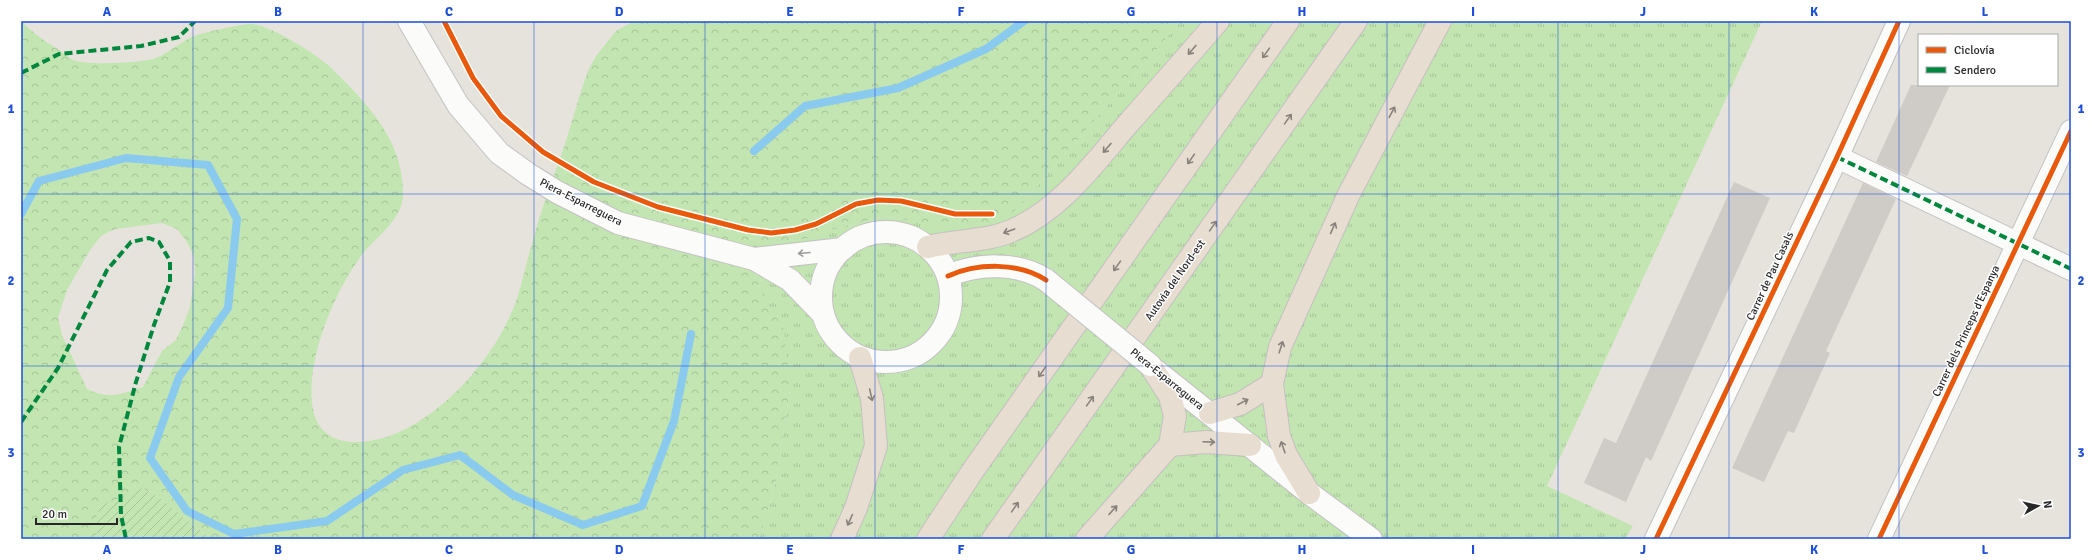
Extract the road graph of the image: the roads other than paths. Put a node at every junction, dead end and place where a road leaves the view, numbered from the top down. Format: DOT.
graph roads {
  1 [pos="409,21"];
  2 [pos="1218,21"];
  3 [pos="1288,21"];
  4 [pos="1356,21"];
  5 [pos="1440,21"];
  6 [pos="1899,21"];
  7 [pos="2071,131"];
  8 [pos="1837,157"];
  9 [pos="2018,245"];
  10 [pos="928,247"];
  11 [pos="843,248"];
  12 [pos="754,259"];
  13 [pos="2071,269"];
  14 [pos="948,276"];
  15 [pos="822,313"];
  16 [pos="860,358"];
  17 [pos="1150,365"];
  18 [pos="1272,384"];
  19 [pos="1210,413"];
  20 [pos="1170,445"];
  21 [pos="1250,445"];
  22 [pos="1309,493"];
  23 [pos="842,539"];
  24 [pos="928,539"];
  25 [pos="993,539"];
  26 [pos="1087,539"];
  27 [pos="1371,539"];
  28 [pos="1656,539"];
  29 [pos="1879,539"];
  1 -- 12 [label="main road, Piera-Esparreguera"];
  2 -- 10 [label="highway, one-way"];
  3 -- 24 [label="highway, one-way"];
  25 -- 4 [label="highway, Autovia del Nord-est, one-way"];
  18 -- 5 [label="highway, one-way"];
  6 -- 8 [label="main road, Carrer de Pau Casals"];
  7 -- 9 [label="main road, Carrer dels Princeps d'Espanya"];
  8 -- 9 [label="main road"];
  8 -- 28 [label="main road, Carrer de Pau Casals"];
  9 -- 13 [label="main road"];
  9 -- 29 [label="main road, Carrer dels Princeps d'Espanya"];
  10 -- 11 [label="main road, Piera-Esparreguera"];
  10 -- 14 [label="main road, Piera-Esparreguera"];
  11 -- 12 [label="main road, Piera-Esparreguera, one-way"];
  11 -- 15 [label="main road, Piera-Esparreguera"];
  12 -- 15 [label="main road, Piera-Esparreguera"];
  14 -- 16 [label="main road, Piera-Esparreguera"];
  14 -- 17 [label="main road, Piera-Esparreguera, bridge"];
  15 -- 16 [label="main road, Piera-Esparreguera"];
  16 -- 23 [label="highway, one-way"];
  17 -- 19 [label="main road, Piera-Esparreguera"];
  17 -- 20 [label="highway"];
  19 -- 18 [label="highway, one-way"];
  22 -- 18 [label="highway, one-way"];
  19 -- 21 [label="main road, Piera-Esparreguera"];
  20 -- 21 [label="highway, one-way"];
  26 -- 20 [label="highway, one-way"];
  21 -- 22 [label="main road, Piera-Esparreguera"];
  22 -- 27 [label="main road, Piera-Esparreguera"];
}
